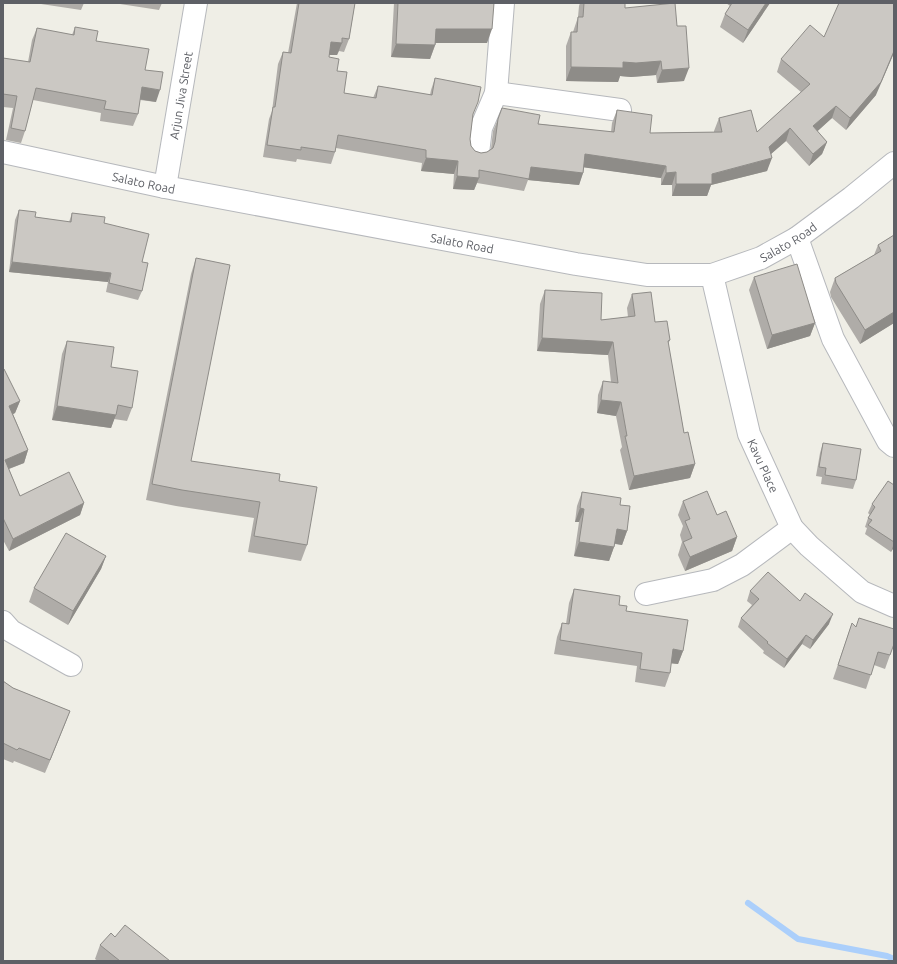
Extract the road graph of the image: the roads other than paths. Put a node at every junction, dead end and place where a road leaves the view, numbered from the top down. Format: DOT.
graph roads {
  1 [pos="196,3"];
  2 [pos="503,3"];
  3 [pos="496,93"];
  4 [pos="620,110"];
  5 [pos="3,152"];
  6 [pos="478,153"];
  7 [pos="894,163"];
  8 [pos="165,187"];
  9 [pos="797,238"];
  10 [pos="712,275"];
  11 [pos="894,446"];
  12 [pos="792,528"];
  13 [pos="646,594"];
  14 [pos="894,606"];
  15 [pos="3,622"];
  16 [pos="70,665"];
  1 -- 8 [label="street, Arjun Jiva Street"];
  2 -- 3 [label="street"];
  3 -- 4 [label="street"];
  3 -- 6 [label="street"];
  5 -- 8 [label="street, Salato Road"];
  7 -- 9 [label="street, Salato Road"];
  8 -- 10 [label="street, Salato Road"];
  9 -- 10 [label="street, Salato Road"];
  9 -- 11 [label="street"];
  10 -- 12 [label="street, Kavu Place"];
  12 -- 13 [label="street"];
  12 -- 14 [label="street, Kavu Place"];
  15 -- 16 [label="street"];
}
